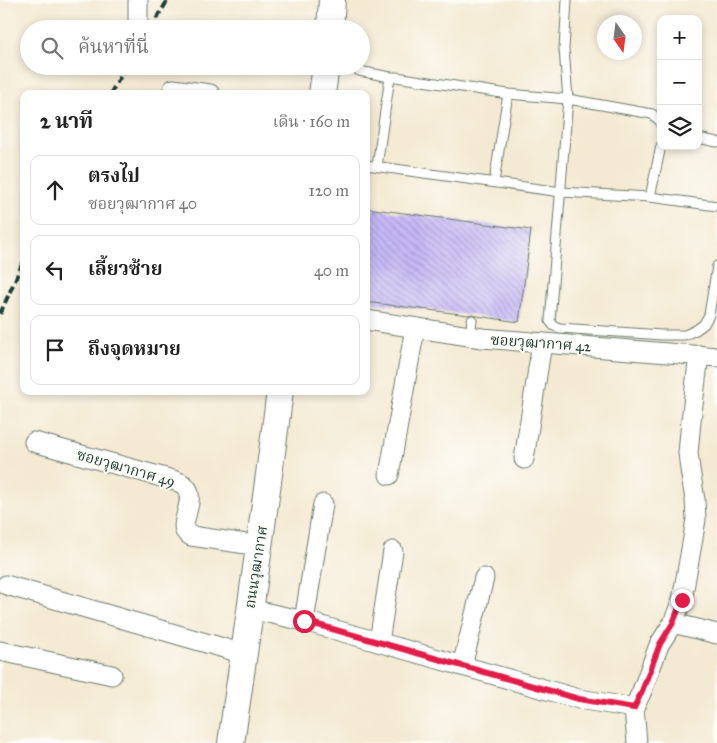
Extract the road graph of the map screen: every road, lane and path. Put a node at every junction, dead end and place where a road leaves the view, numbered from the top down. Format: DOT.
graph roads {
  1 [pos="138,0"];
  2 [pos="332,0"];
  3 [pos="567,0"];
  4 [pos="138,20"];
  5 [pos="331,20"];
  6 [pos="370,73"];
  7 [pos="325,75"];
  8 [pos="390,77"];
  9 [pos="173,89"];
  10 [pos="180,90"];
  11 [pos="323,90"];
  12 [pos="508,94"];
  13 [pos="568,99"];
  14 [pos="657,118"];
  15 [pos="702,139"];
  16 [pos="717,142"];
  17 [pos="660,150"];
  18 [pos="370,165"];
  19 [pos="378,166"];
  20 [pos="494,182"];
  21 [pos="561,192"];
  22 [pos="650,197"];
  23 [pos="717,206"];
  24 [pos="717,266"];
  25 [pos="370,321"];
  26 [pos="415,328"];
  27 [pos="542,343"];
  28 [pos="708,356"];
  29 [pos="279,395"];
  30 [pos="34,442"];
  31 [pos="524,459"];
  32 [pos="389,475"];
  33 [pos="323,504"];
  34 [pos="260,546"];
  35 [pos="393,551"];
  36 [pos="484,578"];
  37 [pos="6,585"];
  38 [pos="250,609"];
  39 [pos="304,621"];
  40 [pos="673,623"];
  41 [pos="717,634"];
  42 [pos="379,642"];
  43 [pos="0,651"];
  44 [pos="244,654"];
  45 [pos="462,666"];
  46 [pos="112,675"];
  47 [pos="634,708"];
  48 [pos="231,743"];
  49 [pos="637,743"];
  1 -- 4 [label="street"];
  2 -- 5 [label="main road"];
  3 -- 13 [label="lane"];
  6 -- 8 [label="lane"];
  7 -- 11 [label="main road"];
  8 -- 12 [label="lane"];
  8 -- 19 [label="lane"];
  9 -- 10 [label="street"];
  12 -- 13 [label="lane"];
  12 -- 20 [label="lane"];
  13 -- 14 [label="lane"];
  13 -- 21 [label="lane"];
  15 -- 16 [label="lane"];
  17 -- 22 [label="lane"];
  18 -- 19 [label="lane"];
  19 -- 20 [label="lane"];
  20 -- 21 [label="lane"];
  21 -- 22 [label="lane"];
  21 -- 24 [label="lane"];
  22 -- 23 [label="lane"];
  25 -- 26 [label="street, ซอยวุฒากาศ 42"];
  26 -- 27 [label="street, ซอยวุฒากาศ 42"];
  26 -- 32 [label="street"];
  27 -- 28 [label="street, ซอยวุฒากาศ 42"];
  27 -- 31 [label="street"];
  28 -- 40 [label="street"];
  29 -- 34 [label="main road, ถนนวุฒากาศ"];
  30 -- 34 [label="street, ซอยวุฒากาศ 49"];
  33 -- 39 [label="street"];
  34 -- 38 [label="main road, ถนนวุฒากาศ"];
  35 -- 42 [label="street"];
  36 -- 45 [label="street"];
  37 -- 44 [label="street"];
  38 -- 39 [label="street"];
  38 -- 44 [label="main road, ถนนวุฒากาศ"];
  39 -- 42 [label="street"];
  40 -- 41 [label="street"];
  40 -- 47 [label="street"];
  42 -- 45 [label="street"];
  43 -- 46 [label="street"];
  44 -- 48 [label="main road, ถนนวุฒากาศ"];
  45 -- 47 [label="street"];
  47 -- 49 [label="street"];
}
